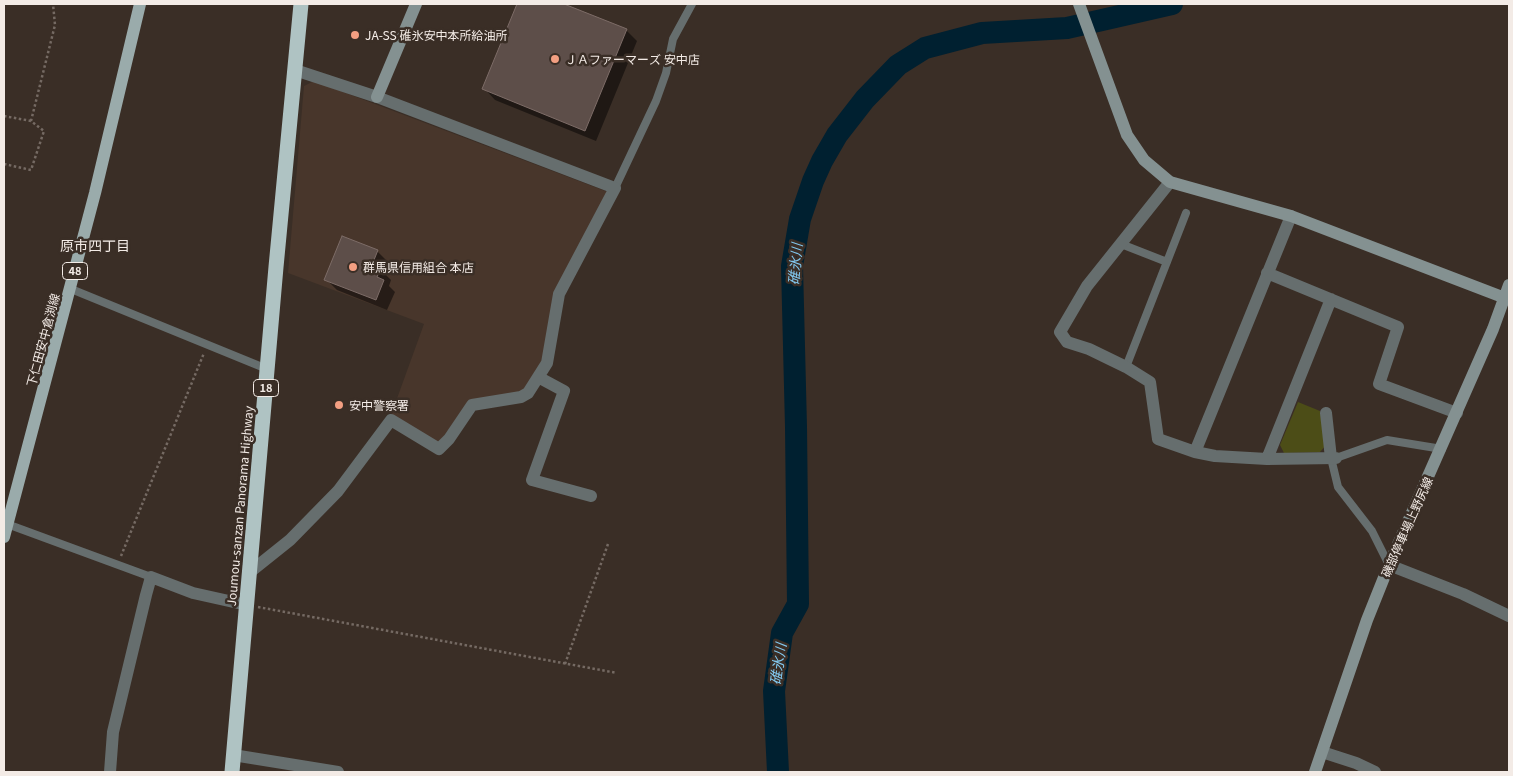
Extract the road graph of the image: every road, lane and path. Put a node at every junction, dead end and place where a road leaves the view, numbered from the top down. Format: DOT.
graph roads {
  1 [pos="53,4"];
  2 [pos="140,4"];
  3 [pos="301,4"];
  4 [pos="416,4"];
  5 [pos="692,4"];
  6 [pos="1079,4"];
  7 [pos="295,70"];
  8 [pos="377,97"];
  9 [pos="4,116"];
  10 [pos="31,121"];
  11 [pos="4,164"];
  12 [pos="1170,182"];
  13 [pos="615,188"];
  14 [pos="1186,213"];
  15 [pos="1290,216"];
  16 [pos="1120,244"];
  17 [pos="1167,262"];
  18 [pos="1268,273"];
  19 [pos="1509,285"];
  20 [pos="71,289"];
  21 [pos="1505,298"];
  22 [pos="1331,299"];
  23 [pos="208,344"];
  24 [pos="1126,366"];
  25 [pos="267,369"];
  26 [pos="538,377"];
  27 [pos="1326,412"];
  28 [pos="1457,413"];
  29 [pos="1442,448"];
  30 [pos="1195,452"];
  31 [pos="1334,458"];
  32 [pos="1267,459"];
  33 [pos="591,496"];
  34 [pos="7,524"];
  35 [pos="4,537"];
  36 [pos="608,544"];
  37 [pos="118,565"];
  38 [pos="1389,565"];
  39 [pos="250,572"];
  40 [pos="151,577"];
  41 [pos="247,605"];
  42 [pos="1509,616"];
  43 [pos="565,664"];
  44 [pos="617,673"];
  45 [pos="1322,752"];
  46 [pos="233,754"];
  47 [pos="110,772"];
  48 [pos="232,772"];
  49 [pos="338,772"];
  50 [pos="1316,772"];
  51 [pos="1375,772"];
  1 -- 10 [label="path"];
  2 -- 20 [label="main road, 下仁田安中倉渕線 / 48"];
  3 -- 7 [label="highway, Joumou-sanzan Panorama Highway / 18"];
  4 -- 8 [label="street"];
  5 -- 13 [label="lane"];
  6 -- 12 [label="street"];
  7 -- 8 [label="street"];
  7 -- 25 [label="highway, Joumou-sanzan Panorama Highway / 18"];
  8 -- 13 [label="street"];
  9 -- 10 [label="path"];
  10 -- 11 [label="path"];
  12 -- 15 [label="street"];
  12 -- 16 [label="street"];
  13 -- 26 [label="street"];
  14 -- 17 [label="lane"];
  15 -- 18 [label="street"];
  15 -- 21 [label="street"];
  16 -- 17 [label="lane"];
  16 -- 24 [label="street"];
  17 -- 24 [label="lane"];
  18 -- 22 [label="street"];
  18 -- 30 [label="street"];
  19 -- 21 [label="street, 磯部停車場上野尻線"];
  20 -- 23 [label="lane"];
  20 -- 34 [label="main road, 下仁田安中倉渕線 / 48"];
  21 -- 28 [label="street, 磯部停車場上野尻線"];
  22 -- 28 [label="street"];
  22 -- 32 [label="street"];
  23 -- 25 [label="lane"];
  23 -- 37 [label="path"];
  24 -- 30 [label="street"];
  25 -- 39 [label="highway, Joumou-sanzan Panorama Highway / 18"];
  26 -- 33 [label="street"];
  26 -- 39 [label="street"];
  27 -- 31 [label="street"];
  28 -- 29 [label="street, 磯部停車場上野尻線"];
  29 -- 31 [label="lane"];
  29 -- 38 [label="street, 磯部停車場上野尻線"];
  30 -- 32 [label="street"];
  31 -- 32 [label="street"];
  31 -- 38 [label="lane"];
  34 -- 35 [label="main road, 下仁田安中倉渕線 / 48"];
  34 -- 37 [label="lane"];
  36 -- 43 [label="path"];
  37 -- 40 [label="lane"];
  38 -- 42 [label="street"];
  38 -- 45 [label="street, 磯部停車場上野尻線"];
  39 -- 41 [label="highway, Joumou-sanzan Panorama Highway / 18"];
  40 -- 41 [label="street"];
  40 -- 47 [label="street"];
  41 -- 43 [label="path"];
  41 -- 46 [label="highway, Joumou-sanzan Panorama Highway / 18"];
  43 -- 44 [label="path"];
  45 -- 50 [label="street, 磯部停車場上野尻線"];
  45 -- 51 [label="street"];
  46 -- 48 [label="highway, Joumou-sanzan Panorama Highway / 18"];
  46 -- 49 [label="street"];
}
